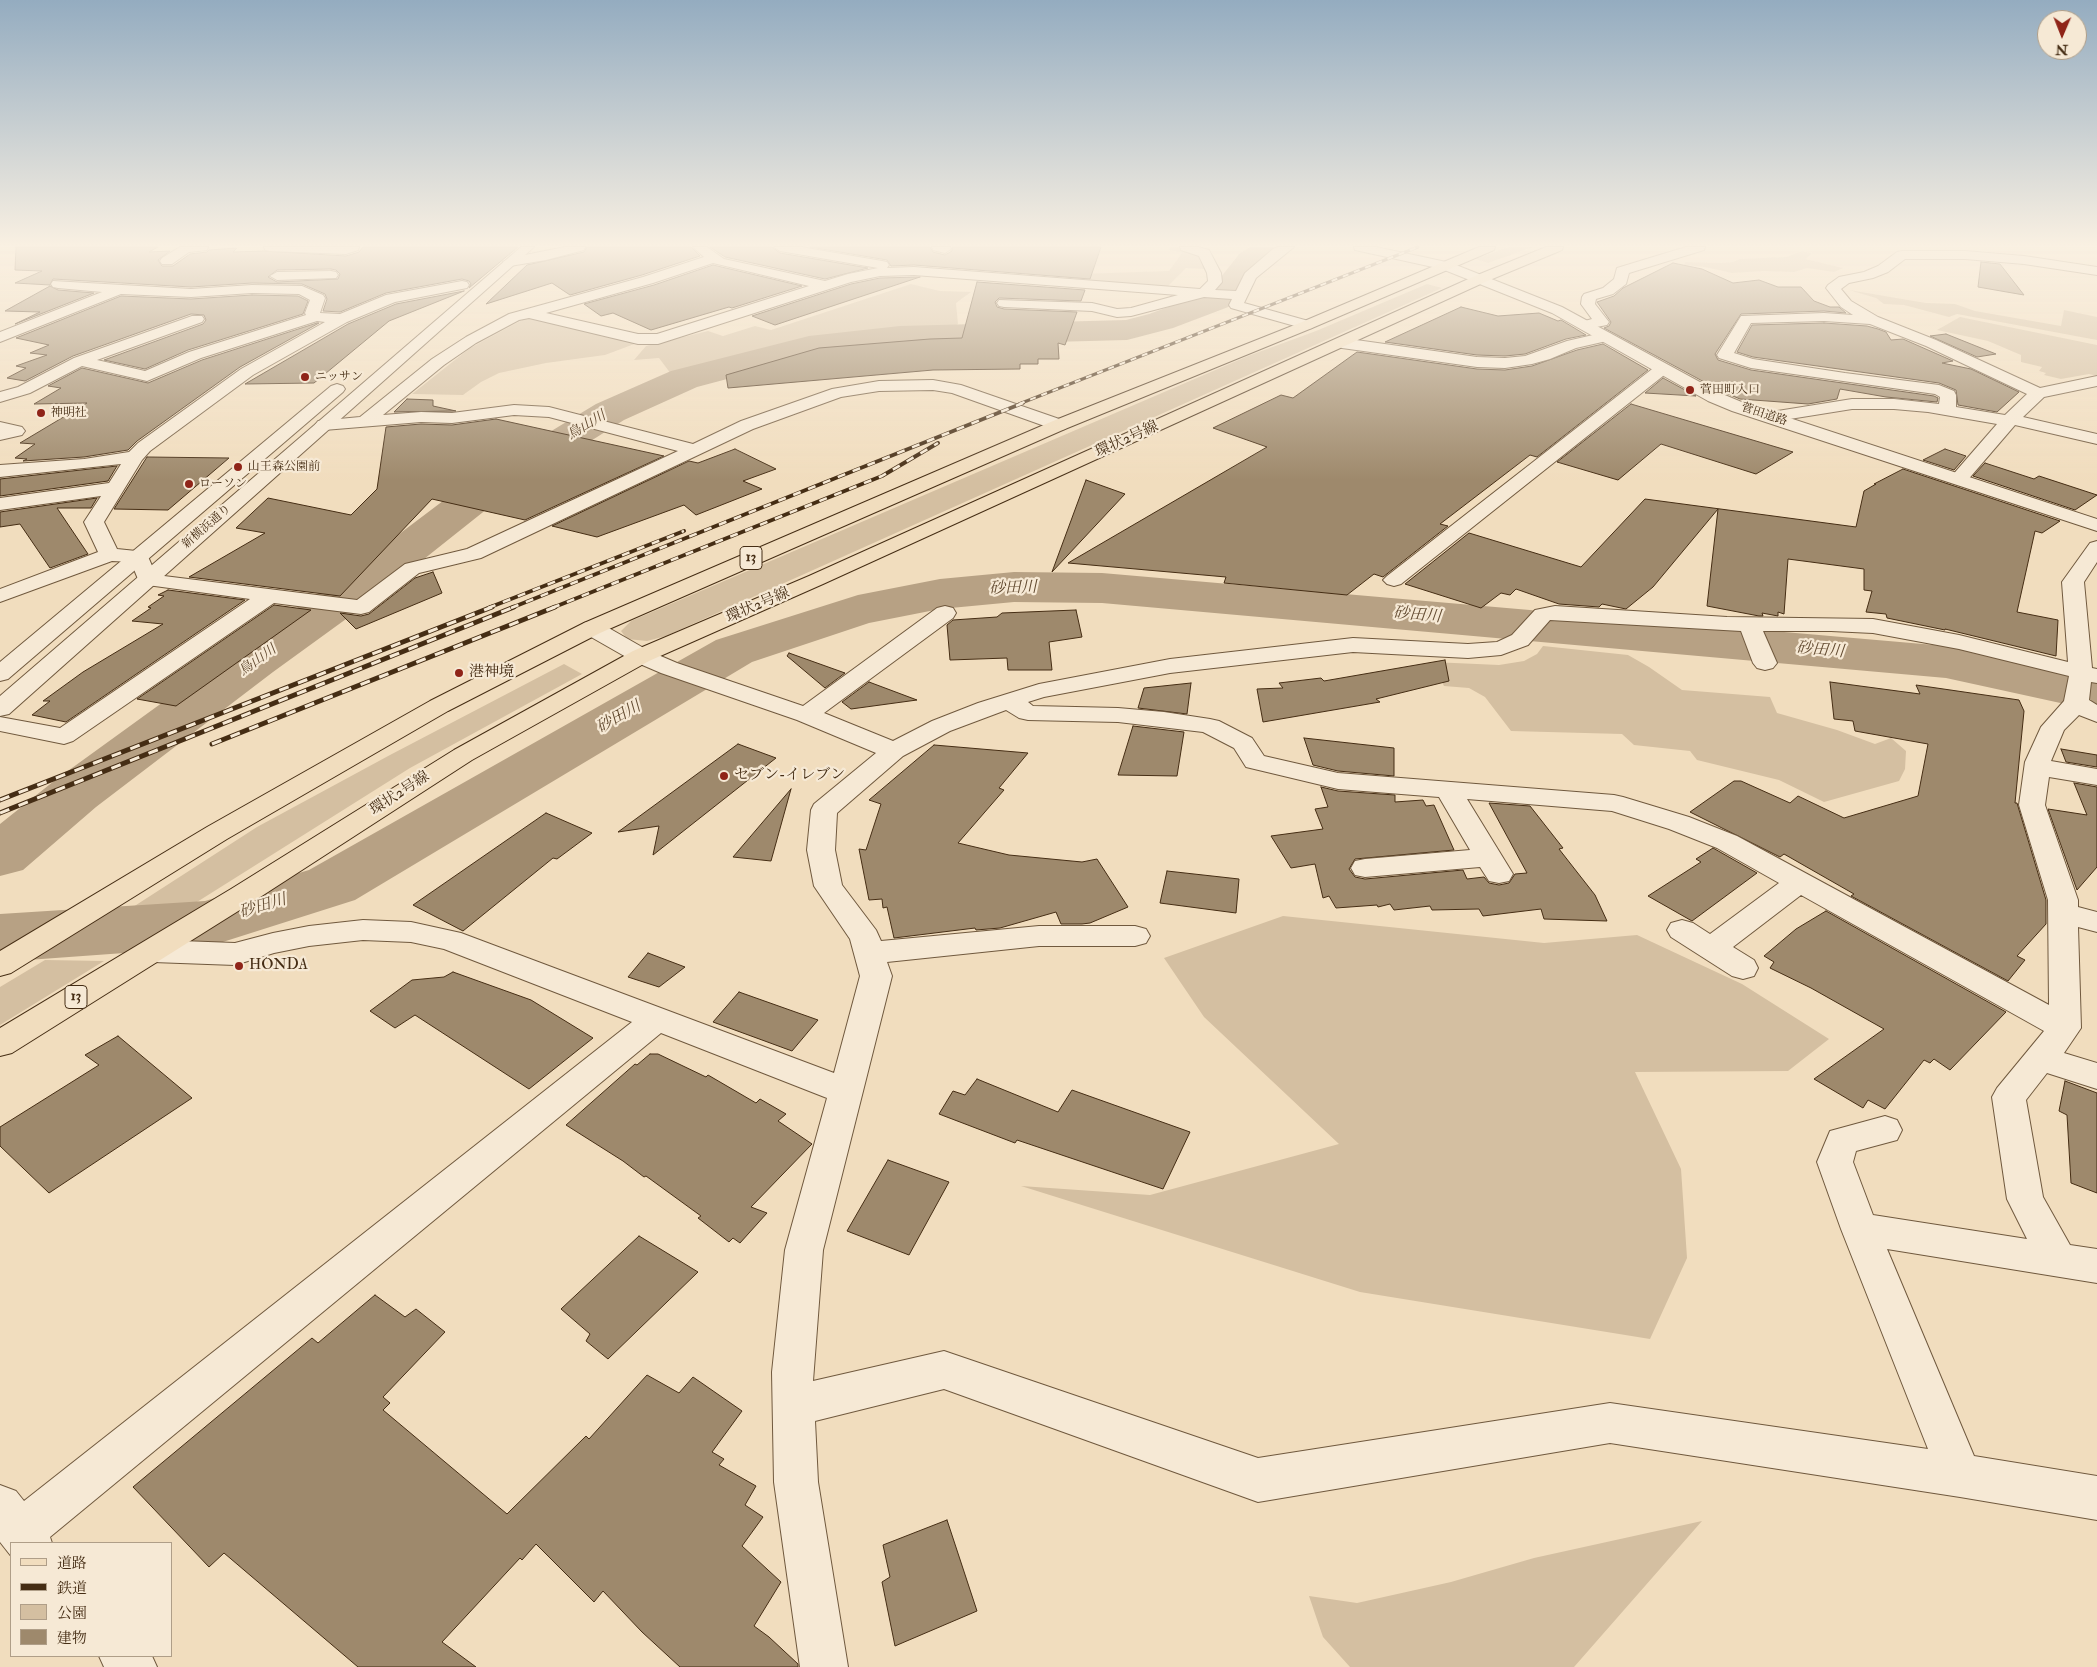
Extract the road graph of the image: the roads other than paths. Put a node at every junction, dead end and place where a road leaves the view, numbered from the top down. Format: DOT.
graph roads {
  1 [pos="31,325"];
  2 [pos="182,325"];
  3 [pos="291,325"];
  4 [pos="332,325"];
  5 [pos="414,325"];
  6 [pos="433,325"];
  7 [pos="499,325"];
  8 [pos="580,325"];
  9 [pos="702,325"];
  10 [pos="1307,325"];
  11 [pos="1381,325"];
  12 [pos="1586,325"];
  13 [pos="1743,325"];
  14 [pos="1884,325"];
  15 [pos="0,337"];
  16 [pos="1606,337"];
  17 [pos="393,342"];
  18 [pos="1342,343"];
  19 [pos="80,361"];
  20 [pos="1662,369"];
  21 [pos="348,380"];
  22 [pos="2097,380"];
  23 [pos="2038,393"];
  24 [pos="3,398"];
  25 [pos="1946,410"];
  26 [pos="1771,417"];
  27 [pos="2010,420"];
  28 [pos="364,422"];
  29 [pos="324,425"];
  30 [pos="1059,425"];
  31 [pos="0,427"];
  32 [pos="0,435"];
  33 [pos="2097,439"];
  34 [pos="695,450"];
  35 [pos="135,457"];
  36 [pos="0,471"];
  37 [pos="1959,478"];
  38 [pos="116,488"];
  39 [pos="0,504"];
  40 [pos="2097,524"];
  41 [pos="2097,547"];
  42 [pos="110,555"];
  43 [pos="140,556"];
  44 [pos="147,580"];
  45 [pos="1394,580"];
  46 [pos="272,595"];
  47 [pos="0,596"];
  48 [pos="945,613"];
  49 [pos="592,628"];
  50 [pos="1752,629"];
  51 [pos="641,656"];
  52 [pos="1765,662"];
  53 [pos="0,674"];
  54 [pos="2086,690"];
  55 [pos="1009,701"];
  56 [pos="0,709"];
  57 [pos="806,715"];
  58 [pos="0,724"];
  59 [pos="894,751"];
  60 [pos="2038,767"];
  61 [pos="2097,777"];
  62 [pos="1448,790"];
  63 [pos="1365,868"];
  64 [pos="1799,882"];
  65 [pos="2063,913"];
  66 [pos="2097,922"];
  67 [pos="1682,930"];
  68 [pos="1135,936"];
  69 [pos="1710,949"];
  70 [pos="153,951"];
  71 [pos="869,952"];
  72 [pos="0,965"];
  73 [pos="1743,968"];
  74 [pos="657,1019"];
  75 [pos="2065,1028"];
  76 [pos="0,1044"];
  77 [pos="2040,1058"];
  78 [pos="2097,1076"];
  79 [pos="846,1091"];
  80 [pos="1885,1130"];
  81 [pos="1860,1229"];
  82 [pos="2058,1260"];
  83 [pos="2097,1266"];
  84 [pos="793,1406"];
  85 [pos="1960,1474"];
  86 [pos="2097,1498"];
  87 [pos="17,1527"];
  88 [pos="124,1657"];
  89 [pos="132,1667"];
  90 [pos="824,1667"];
  1 -- 15 [label="street"];
  2 -- 19 [label="street"];
  3 -- 19 [label="street"];
  4 -- 35 [label="street"];
  5 -- 17 [label="street, 新横浜通り"];
  6 -- 29 [label="street, 新横浜通り"];
  7 -- 28 [label="street"];
  8 -- 9 [label="street"];
  10 -- 30 [label="main road, 13"];
  11 -- 18 [label="main road, 環状2号線 / 13"];
  12 -- 16 [label="street, 菅田道路"];
  13 -- 25 [label="street"];
  14 -- 23 [label="street"];
  16 -- 18 [label="street"];
  16 -- 20 [label="street, 菅田道路"];
  18 -- 51 [label="main road, 環状2号線 / 13"];
  19 -- 24 [label="street"];
  20 -- 26 [label="street, 菅田道路"];
  20 -- 45 [label="street"];
  21 -- 43 [label="street, 新横浜通り"];
  22 -- 23 [label="street"];
  23 -- 27 [label="street"];
  25 -- 26 [label="street"];
  25 -- 27 [label="street"];
  26 -- 37 [label="street, 菅田道路"];
  27 -- 33 [label="street"];
  27 -- 37 [label="street"];
  28 -- 29 [label="street"];
  28 -- 34 [label="street"];
  29 -- 44 [label="street, 新横浜通り"];
  30 -- 34 [label="street"];
  30 -- 49 [label="main road, 13"];
  31 -- 32 [label="street"];
  34 -- 46 [label="street"];
  35 -- 36 [label="street"];
  35 -- 38 [label="street"];
  37 -- 40 [label="street, 菅田道路"];
  38 -- 39 [label="street"];
  38 -- 42 [label="street"];
  41 -- 54 [label="street"];
  42 -- 43 [label="street"];
  42 -- 47 [label="street"];
  43 -- 44 [label="street"];
  43 -- 53 [label="street, 新横浜通り"];
  44 -- 46 [label="street"];
  44 -- 56 [label="street, 新横浜通り"];
  46 -- 58 [label="street"];
  48 -- 57 [label="street"];
  49 -- 51 [label="street"];
  49 -- 72 [label="main road, 13"];
  50 -- 52 [label="street"];
  50 -- 54 [label="street"];
  50 -- 55 [label="street"];
  51 -- 57 [label="street"];
  51 -- 70 [label="main road, 環状2号線 / 13"];
  54 -- 60 [label="street"];
  55 -- 59 [label="street"];
  55 -- 62 [label="street"];
  57 -- 59 [label="street"];
  59 -- 71 [label="street"];
  60 -- 61 [label="street"];
  60 -- 65 [label="street"];
  62 -- 63 [label="street"];
  62 -- 64 [label="street"];
  64 -- 69 [label="street"];
  64 -- 75 [label="street"];
  65 -- 66 [label="street"];
  65 -- 75 [label="street"];
  67 -- 69 [label="street"];
  68 -- 71 [label="street"];
  69 -- 73 [label="street"];
  70 -- 74 [label="street"];
  70 -- 76 [label="main road, 環状2号線 / 13"];
  71 -- 79 [label="street"];
  74 -- 79 [label="street"];
  74 -- 87 [label="street"];
  75 -- 77 [label="street"];
  77 -- 78 [label="street"];
  77 -- 82 [label="street"];
  79 -- 84 [label="street"];
  80 -- 81 [label="street"];
  81 -- 82 [label="street"];
  81 -- 85 [label="street"];
  82 -- 83 [label="street"];
  84 -- 85 [label="street"];
  84 -- 90 [label="street"];
  85 -- 86 [label="street"];
  88 -- 89 [label="street"];
}
